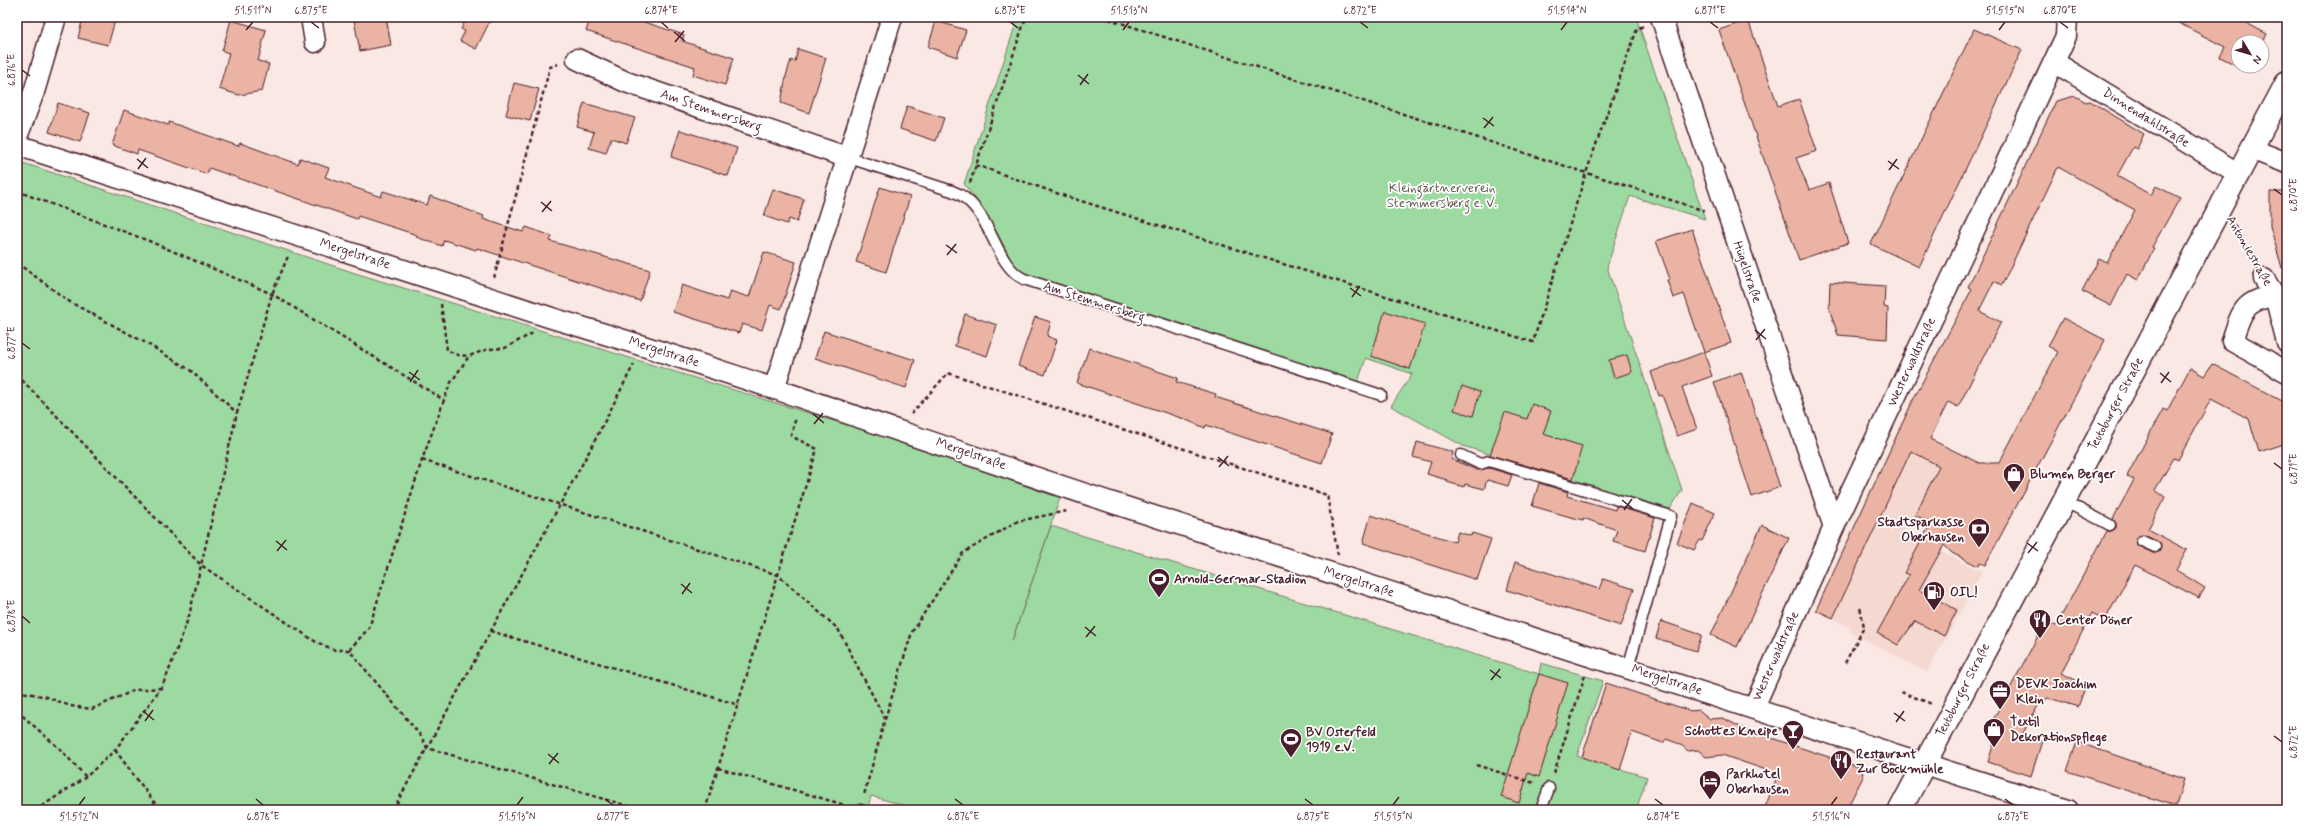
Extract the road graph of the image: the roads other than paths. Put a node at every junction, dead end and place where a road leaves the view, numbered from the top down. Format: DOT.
graph roads {
  1 [pos="56,17"];
  2 [pos="311,17"];
  3 [pos="892,17"];
  4 [pos="2067,17"];
  5 [pos="1652,21"];
  6 [pos="315,42"];
  7 [pos="577,59"];
  8 [pos="2054,62"];
  9 [pos="2287,82"];
  10 [pos="17,137"];
  11 [pos="17,144"];
  12 [pos="2251,149"];
  13 [pos="846,157"];
  14 [pos="2287,163"];
  15 [pos="2239,174"];
  16 [pos="2264,279"];
  17 [pos="2274,296"];
  18 [pos="2287,343"];
  19 [pos="2287,372"];
  20 [pos="774,389"];
  21 [pos="1381,395"];
  22 [pos="1461,455"];
  23 [pos="2064,501"];
  24 [pos="2110,524"];
  25 [pos="1834,527"];
  26 [pos="2142,541"];
  27 [pos="2155,548"];
  28 [pos="1628,668"];
  29 [pos="1754,707"];
  30 [pos="1926,764"];
  31 [pos="1549,788"];
  32 [pos="1541,810"];
  33 [pos="1900,810"];
  34 [pos="2068,810"];
  1 -- 10 [label="street"];
  2 -- 6 [label="street"];
  3 -- 13 [label="street"];
  4 -- 8 [label="street, Westerwaldstraße"];
  5 -- 25 [label="street, Hügelstraße"];
  7 -- 13 [label="street, Am Stemmersberg"];
  8 -- 15 [label="street, Dinnendahlstraße"];
  8 -- 25 [label="street, Westerwaldstraße"];
  9 -- 12 [label="main road, Teutoburger Straße"];
  11 -- 20 [label="street, Mergelstraße"];
  12 -- 14 [label="street"];
  12 -- 15 [label="main road, Teutoburger Straße"];
  13 -- 20 [label="street"];
  13 -- 21 [label="lane, Am Stemmersberg"];
  15 -- 23 [label="main road, Teutoburger Straße"];
  16 -- 17 [label="street, Antoniestraße"];
  17 -- 18 [label="street, Antoniestraße"];
  17 -- 19 [label="street"];
  20 -- 28 [label="street, Mergelstraße"];
  22 -- 28 [label="lane"];
  23 -- 24 [label="lane"];
  23 -- 30 [label="main road, Teutoburger Straße"];
  25 -- 29 [label="street, Westerwaldstraße"];
  26 -- 27 [label="lane"];
  28 -- 29 [label="street, Mergelstraße"];
  29 -- 30 [label="street, Mergelstraße"];
  30 -- 33 [label="main road, Teutoburger Straße"];
  30 -- 34 [label="street, Mergelstraße"];
  31 -- 32 [label="lane"];
}
